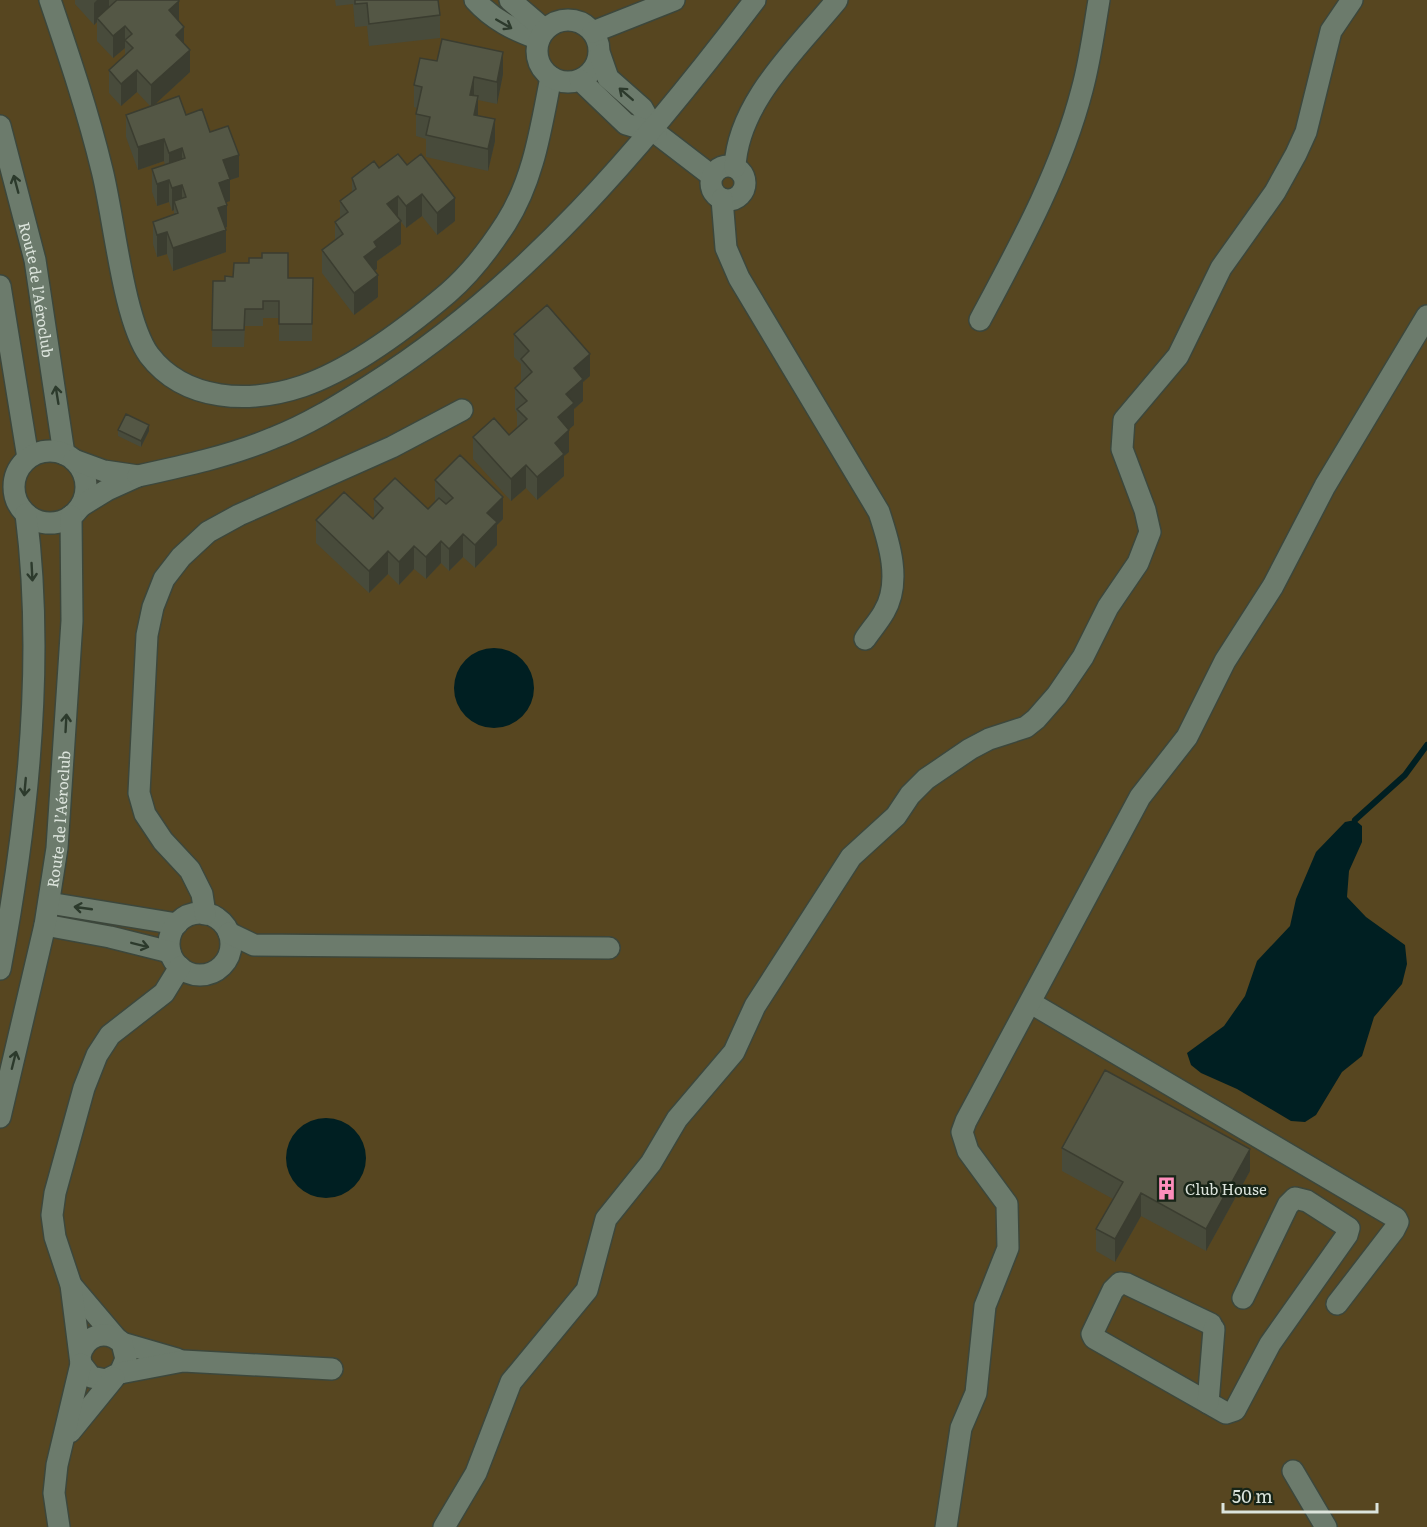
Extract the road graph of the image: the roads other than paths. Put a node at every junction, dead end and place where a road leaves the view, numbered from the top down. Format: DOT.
graph roads {
  1 [pos="50,0"];
  2 [pos="475,0"];
  3 [pos="510,0"];
  4 [pos="674,0"];
  5 [pos="755,0"];
  6 [pos="837,0"];
  7 [pos="1099,0"];
  8 [pos="1352,0"];
  9 [pos="593,32"];
  10 [pos="542,34"];
  11 [pos="600,55"];
  12 [pos="551,77"];
  13 [pos="580,80"];
  14 [pos="0,126"];
  15 [pos="653,130"];
  16 [pos="735,166"];
  17 [pos="712,176"];
  18 [pos="722,199"];
  19 [pos="0,286"];
  20 [pos="1427,316"];
  21 [pos="980,320"];
  22 [pos="462,410"];
  23 [pos="69,457"];
  24 [pos="28,458"];
  25 [pos="138,476"];
  26 [pos="76,511"];
  27 [pos="26,514"];
  28 [pos="865,639"];
  29 [pos="49,903"];
  30 [pos="205,914"];
  31 [pos="177,924"];
  32 [pos="45,925"];
  33 [pos="229,933"];
  34 [pos="254,945"];
  35 [pos="609,948"];
  36 [pos="175,960"];
  37 [pos="227,960"];
  38 [pos="0,969"];
  39 [pos="1031,1003"];
  40 [pos="0,1117"];
  41 [pos="71,1285"];
  42 [pos="1243,1298"];
  43 [pos="1336,1304"];
  44 [pos="119,1341"];
  45 [pos="81,1360"];
  46 [pos="183,1361"];
  47 [pos="332,1369"];
  48 [pos="117,1375"];
  49 [pos="1208,1403"];
  50 [pos="66,1437"];
  51 [pos="1293,1471"];
  52 [pos="59,1527"];
  53 [pos="444,1527"];
  54 [pos="946,1527"];
  55 [pos="1326,1527"];
  1 -- 12 [label="street"];
  2 -- 10 [label="street, one-way"];
  3 -- 10 [label="street"];
  4 -- 9 [label="street"];
  5 -- 15 [label="street"];
  6 -- 16 [label="street"];
  7 -- 21 [label="street"];
  8 -- 53 [label="street"];
  9 -- 10 [label="street"];
  9 -- 11 [label="street"];
  10 -- 12 [label="street"];
  11 -- 13 [label="street"];
  15 -- 11 [label="street, one-way"];
  12 -- 13 [label="street"];
  13 -- 15 [label="street"];
  23 -- 14 [label="street, Route de l’Aéroclub, one-way"];
  15 -- 17 [label="street"];
  15 -- 25 [label="street"];
  16 -- 17 [label="street"];
  16 -- 18 [label="street"];
  17 -- 18 [label="street"];
  18 -- 28 [label="street"];
  19 -- 24 [label="street"];
  20 -- 39 [label="street"];
  22 -- 30 [label="street"];
  23 -- 24 [label="street"];
  23 -- 25 [label="street"];
  23 -- 26 [label="street"];
  24 -- 27 [label="street"];
  25 -- 26 [label="street"];
  26 -- 27 [label="street"];
  29 -- 26 [label="street, Route de l’Aéroclub, one-way"];
  27 -- 38 [label="street, one-way"];
  31 -- 29 [label="street, one-way"];
  29 -- 32 [label="street, Route de l’Aéroclub"];
  30 -- 31 [label="street"];
  30 -- 33 [label="street"];
  31 -- 36 [label="street"];
  32 -- 36 [label="street, one-way"];
  40 -- 32 [label="street, Route de l’Aéroclub, one-way"];
  33 -- 34 [label="street"];
  33 -- 37 [label="street"];
  34 -- 35 [label="street"];
  34 -- 37 [label="street"];
  36 -- 37 [label="street"];
  36 -- 41 [label="street"];
  39 -- 43 [label="street"];
  39 -- 54 [label="street"];
  41 -- 44 [label="street"];
  41 -- 45 [label="street"];
  42 -- 49 [label="street"];
  44 -- 45 [label="street"];
  44 -- 46 [label="street"];
  44 -- 48 [label="street"];
  45 -- 48 [label="street"];
  45 -- 50 [label="street"];
  46 -- 47 [label="street"];
  46 -- 48 [label="street"];
  48 -- 50 [label="street"];
  49 -- 49 [label="street"];
  50 -- 52 [label="street"];
  51 -- 55 [label="street"];
}
